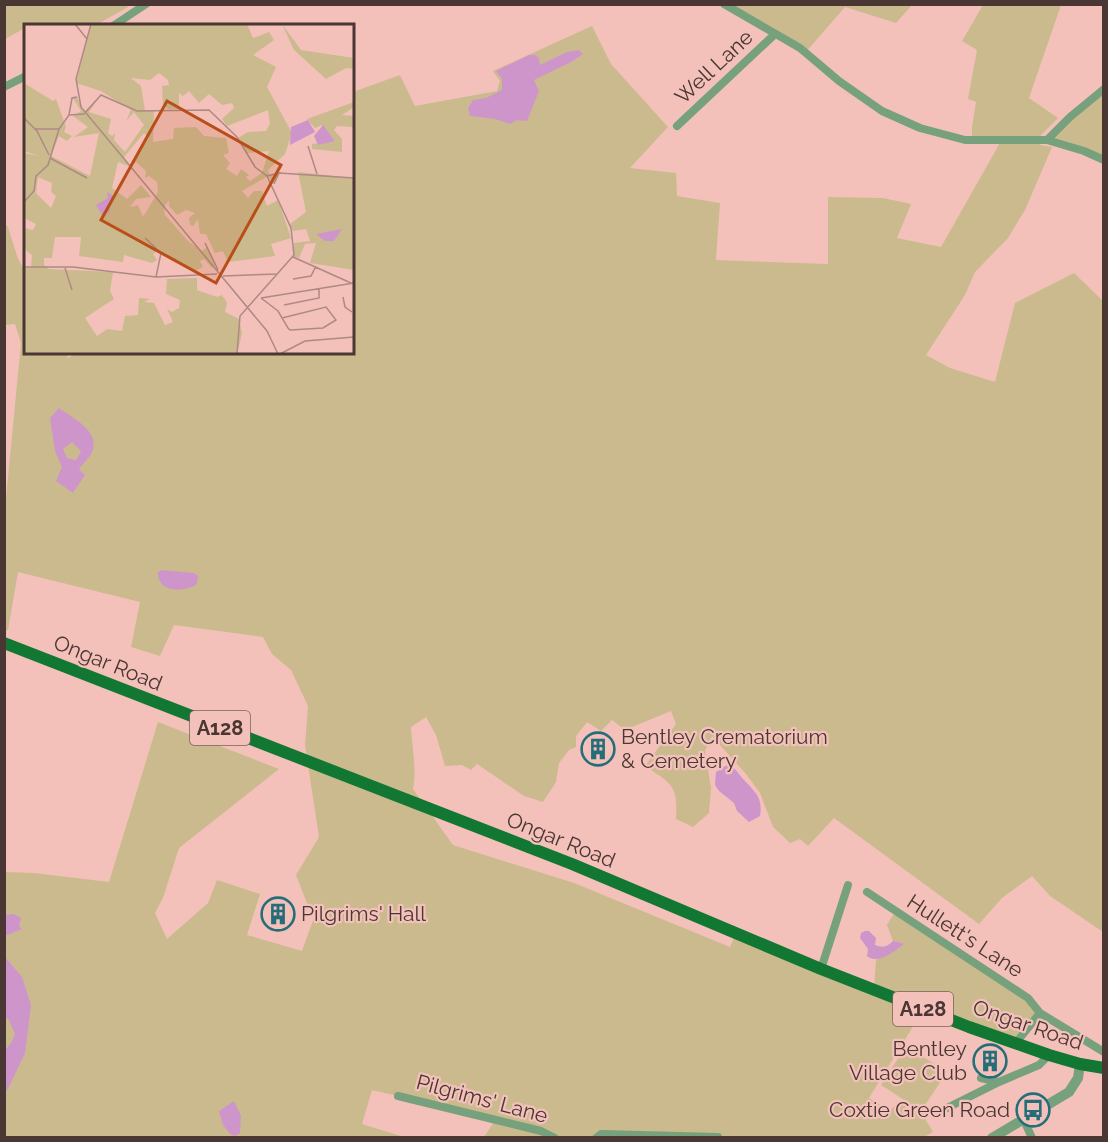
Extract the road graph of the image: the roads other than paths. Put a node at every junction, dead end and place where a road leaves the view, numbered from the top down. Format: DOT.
graph roads {
  1 [pos="146,4"];
  2 [pos="724,4"];
  3 [pos="116,24"];
  4 [pos="775,34"];
  5 [pos="24,77"];
  6 [pos="4,87"];
  7 [pos="1104,89"];
  8 [pos="677,126"];
  9 [pos="1047,140"];
  10 [pos="1104,160"];
  11 [pos="4,643"];
  12 [pos="848,885"];
  13 [pos="867,892"];
  14 [pos="821,969"];
  15 [pos="1040,1013"];
  16 [pos="1015,1044"];
  17 [pos="1104,1052"];
  18 [pos="1049,1055"];
  19 [pos="1080,1064"];
  20 [pos="1104,1068"];
  21 [pos="981,1078"];
  22 [pos="999,1082"];
  23 [pos="398,1096"];
  24 [pos="941,1112"];
  25 [pos="1023,1118"];
  26 [pos="555,1137"];
  27 [pos="596,1137"];
  28 [pos="718,1137"];
  29 [pos="992,1137"];
  30 [pos="1032,1137"];
  1 -- 3 [label="street"];
  2 -- 4 [label="street"];
  4 -- 8 [label="street, Well Lane"];
  4 -- 9 [label="street"];
  5 -- 6 [label="street"];
  7 -- 9 [label="street"];
  9 -- 10 [label="street"];
  11 -- 14 [label="main road, Ongar Road / A128"];
  12 -- 14 [label="street"];
  13 -- 15 [label="street, Hullett's Lane"];
  14 -- 16 [label="main road, Ongar Road / A128"];
  15 -- 16 [label="street"];
  15 -- 17 [label="street, Hullett's Lane"];
  16 -- 18 [label="main road, Ongar Road / A128"];
  18 -- 19 [label="main road, Ongar Road / A128"];
  18 -- 22 [label="street"];
  19 -- 20 [label="main road, Ongar Road / A128"];
  19 -- 25 [label="street"];
  21 -- 22 [label="street"];
  22 -- 24 [label="street"];
  23 -- 26 [label="street, Pilgrims' Lane"];
  25 -- 29 [label="street"];
  25 -- 30 [label="street"];
  27 -- 28 [label="street"];
}
